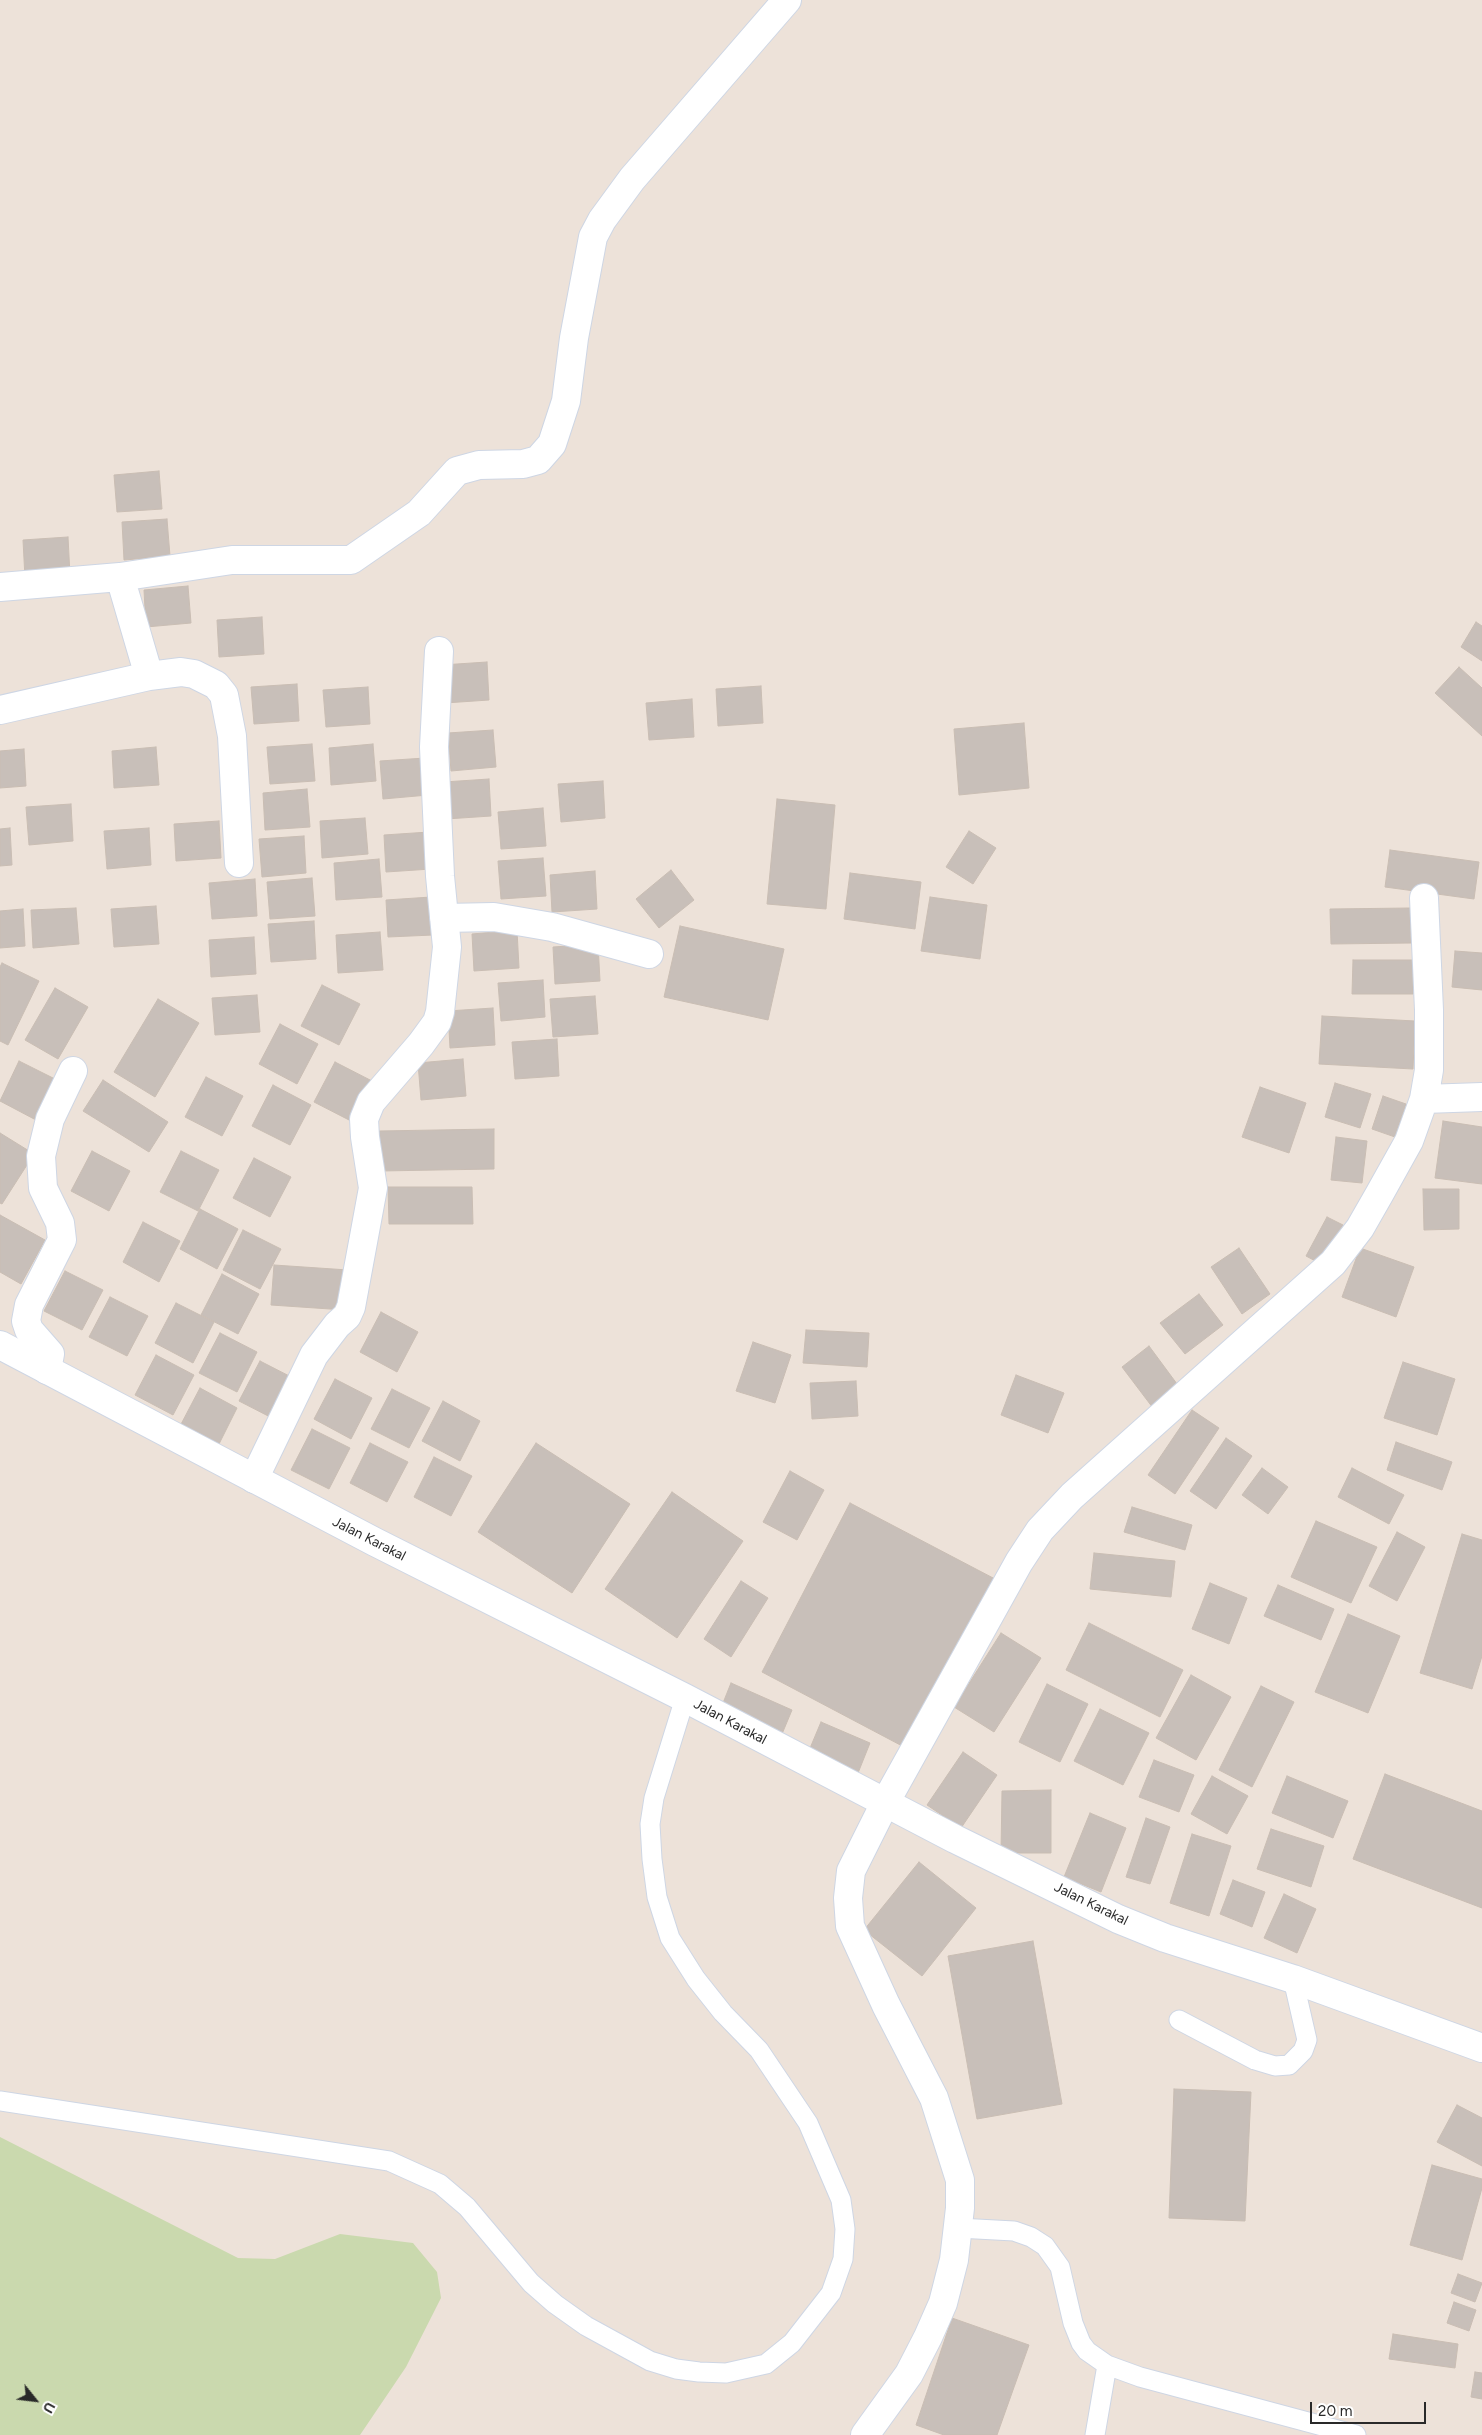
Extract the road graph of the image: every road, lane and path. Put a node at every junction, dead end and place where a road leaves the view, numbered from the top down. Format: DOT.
graph roads {
  1 [pos="787,0"];
  2 [pos="120,577"];
  3 [pos="0,587"];
  4 [pos="439,651"];
  5 [pos="149,676"];
  6 [pos="0,710"];
  7 [pos="238,863"];
  8 [pos="1424,898"];
  9 [pos="444,918"];
  10 [pos="649,954"];
  11 [pos="73,1071"];
  12 [pos="1482,1097"];
  13 [pos="1424,1099"];
  14 [pos="0,1346"];
  15 [pos="46,1370"];
  16 [pos="254,1479"];
  17 [pos="685,1698"];
  18 [pos="885,1803"];
  19 [pos="1294,1979"];
  20 [pos="1178,2020"];
  21 [pos="1482,2048"];
  22 [pos="0,2101"];
  23 [pos="958,2228"];
  24 [pos="1107,2365"];
  25 [pos="865,2435"];
  26 [pos="1095,2435"];
  27 [pos="1356,2435"];
  1 -- 2 [label="street"];
  2 -- 3 [label="street"];
  2 -- 5 [label="street"];
  4 -- 9 [label="street"];
  5 -- 6 [label="street"];
  5 -- 7 [label="street"];
  8 -- 13 [label="street"];
  9 -- 10 [label="street"];
  9 -- 16 [label="street"];
  11 -- 15 [label="street"];
  12 -- 13 [label="street"];
  13 -- 18 [label="street"];
  14 -- 15 [label="street, Jalan Karakal"];
  15 -- 16 [label="street, Jalan Karakal"];
  16 -- 17 [label="street, Jalan Karakal"];
  17 -- 18 [label="street, Jalan Karakal"];
  17 -- 22 [label="lane"];
  18 -- 19 [label="street, Jalan Karakal"];
  18 -- 23 [label="street"];
  19 -- 20 [label="lane"];
  19 -- 21 [label="street, Jalan Karakal"];
  23 -- 24 [label="lane"];
  23 -- 25 [label="street"];
  24 -- 26 [label="lane"];
  24 -- 27 [label="lane"];
}
